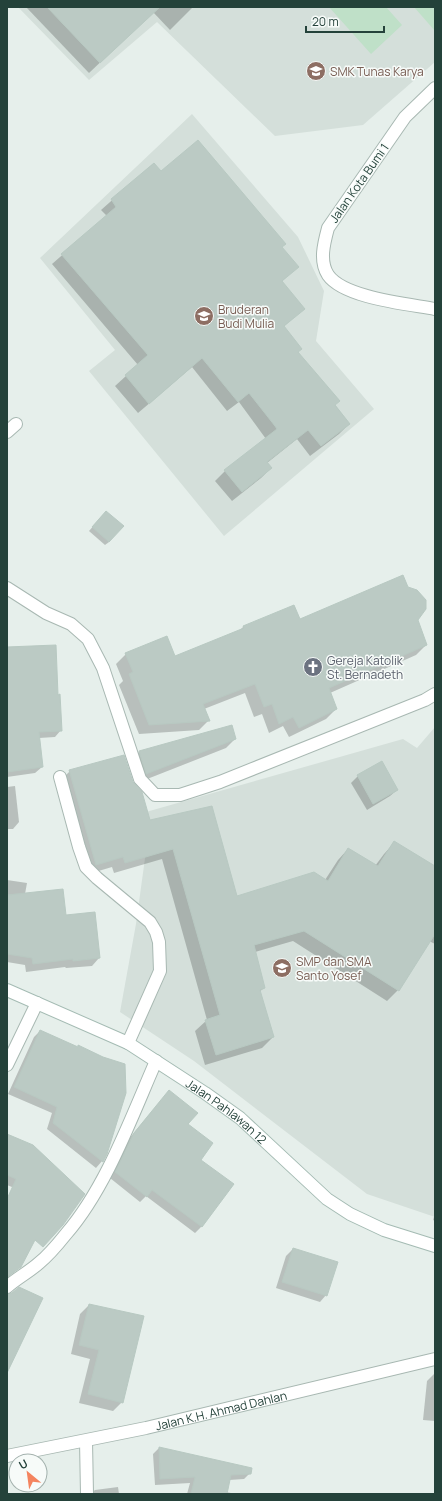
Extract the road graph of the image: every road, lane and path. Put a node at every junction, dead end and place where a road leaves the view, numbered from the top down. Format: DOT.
graph roads {
  1 [pos="435,88"];
  2 [pos="435,310"];
  3 [pos="7,588"];
  4 [pos="435,694"];
  5 [pos="60,778"];
  6 [pos="7,990"];
  7 [pos="37,1003"];
  8 [pos="128,1043"];
  9 [pos="156,1061"];
  10 [pos="7,1065"];
  11 [pos="435,1246"];
  12 [pos="7,1287"];
  13 [pos="435,1359"];
  14 [pos="86,1441"];
  15 [pos="7,1456"];
  16 [pos="87,1494"];
  1 -- 2 [label="street, Jalan Kota Bumi 1"];
  3 -- 4 [label="street"];
  5 -- 8 [label="street"];
  6 -- 7 [label="street, Jalan Pahlawan 12"];
  7 -- 8 [label="street, Jalan Pahlawan 12"];
  7 -- 10 [label="street"];
  8 -- 9 [label="street, Jalan Pahlawan 12"];
  9 -- 11 [label="street, Jalan Pahlawan 12"];
  9 -- 12 [label="street"];
  13 -- 14 [label="street, Jalan K.H. Ahmad Dahlan"];
  14 -- 15 [label="street, Jalan K.H. Ahmad Dahlan"];
  14 -- 16 [label="street"];
}
